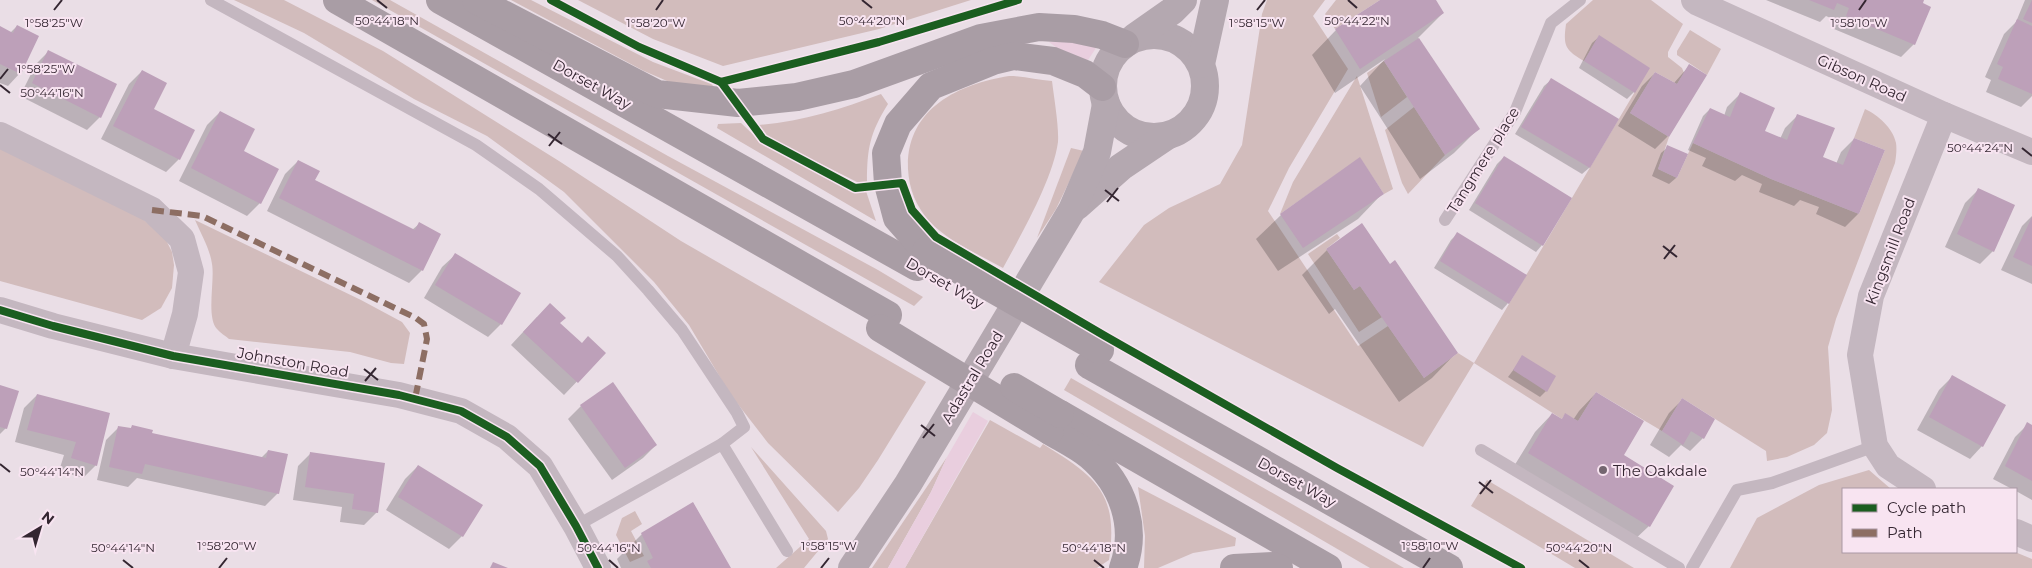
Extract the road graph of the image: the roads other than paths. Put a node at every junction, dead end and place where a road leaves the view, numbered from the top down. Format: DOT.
graph roads {
  1 [pos="211,0"];
  2 [pos="337,0"];
  3 [pos="440,0"];
  4 [pos="476,0"];
  5 [pos="1183,0"];
  6 [pos="1215,0"];
  7 [pos="1580,0"];
  8 [pos="1694,0"];
  9 [pos="1130,41"];
  10 [pos="1201,64"];
  11 [pos="1104,96"];
  12 [pos="1944,115"];
  13 [pos="0,135"];
  14 [pos="1167,136"];
  15 [pos="2032,152"];
  16 [pos="1072,210"];
  17 [pos="1445,220"];
  18 [pos="922,259"];
  19 [pos="0,310"];
  20 [pos="173,356"];
  21 [pos="1055,422"];
  22 [pos="722,444"];
  23 [pos="1875,446"];
  24 [pos="1481,450"];
  25 [pos="1921,488"];
  26 [pos="576,526"];
  27 [pos="2017,532"];
  28 [pos="2032,539"];
  29 [pos="869,542"];
  30 [pos="787,551"];
  31 [pos="598,568"];
  32 [pos="838,568"];
  33 [pos="852,568"];
  34 [pos="1123,568"];
  35 [pos="1234,568"];
  36 [pos="1279,568"];
  37 [pos="1328,568"];
  38 [pos="1449,568"];
  39 [pos="1679,568"];
  40 [pos="1692,568"];
  1 -- 22 [label="lane"];
  2 -- 21 [label="highway, bridge"];
  3 -- 18 [label="highway, Dorset Way"];
  4 -- 9 [label="highway"];
  5 -- 9 [label="street, Adastral Road"];
  6 -- 10 [label="street, Adastral Road"];
  7 -- 17 [label="lane, Tangmere place"];
  8 -- 12 [label="street, Gibson Road"];
  9 -- 10 [label="street, Adastral Road"];
  9 -- 11 [label="street, Adastral Road"];
  10 -- 14 [label="street, Adastral Road"];
  11 -- 14 [label="street, Adastral Road"];
  11 -- 16 [label="street, Adastral Road"];
  11 -- 18 [label="highway"];
  12 -- 15 [label="street, Gibson Road"];
  12 -- 23 [label="street, Kingsmill Road"];
  13 -- 20 [label="street"];
  14 -- 16 [label="street, Adastral Road"];
  16 -- 29 [label="street, Adastral Road"];
  18 -- 38 [label="highway, Dorset Way, bridge"];
  19 -- 20 [label="street, Johnston Road"];
  20 -- 26 [label="street, Johnston Road"];
  21 -- 34 [label="highway"];
  21 -- 37 [label="highway"];
  22 -- 26 [label="lane"];
  22 -- 30 [label="lane"];
  23 -- 25 [label="street, Kingsmill Road"];
  23 -- 40 [label="lane"];
  24 -- 39 [label="lane"];
  26 -- 31 [label="street, Johnston Road"];
  27 -- 28 [label="street"];
  29 -- 32 [label="street, Adastral Road"];
  29 -- 33 [label="street, Adastral Road"];
  35 -- 36 [label="highway"];
}
